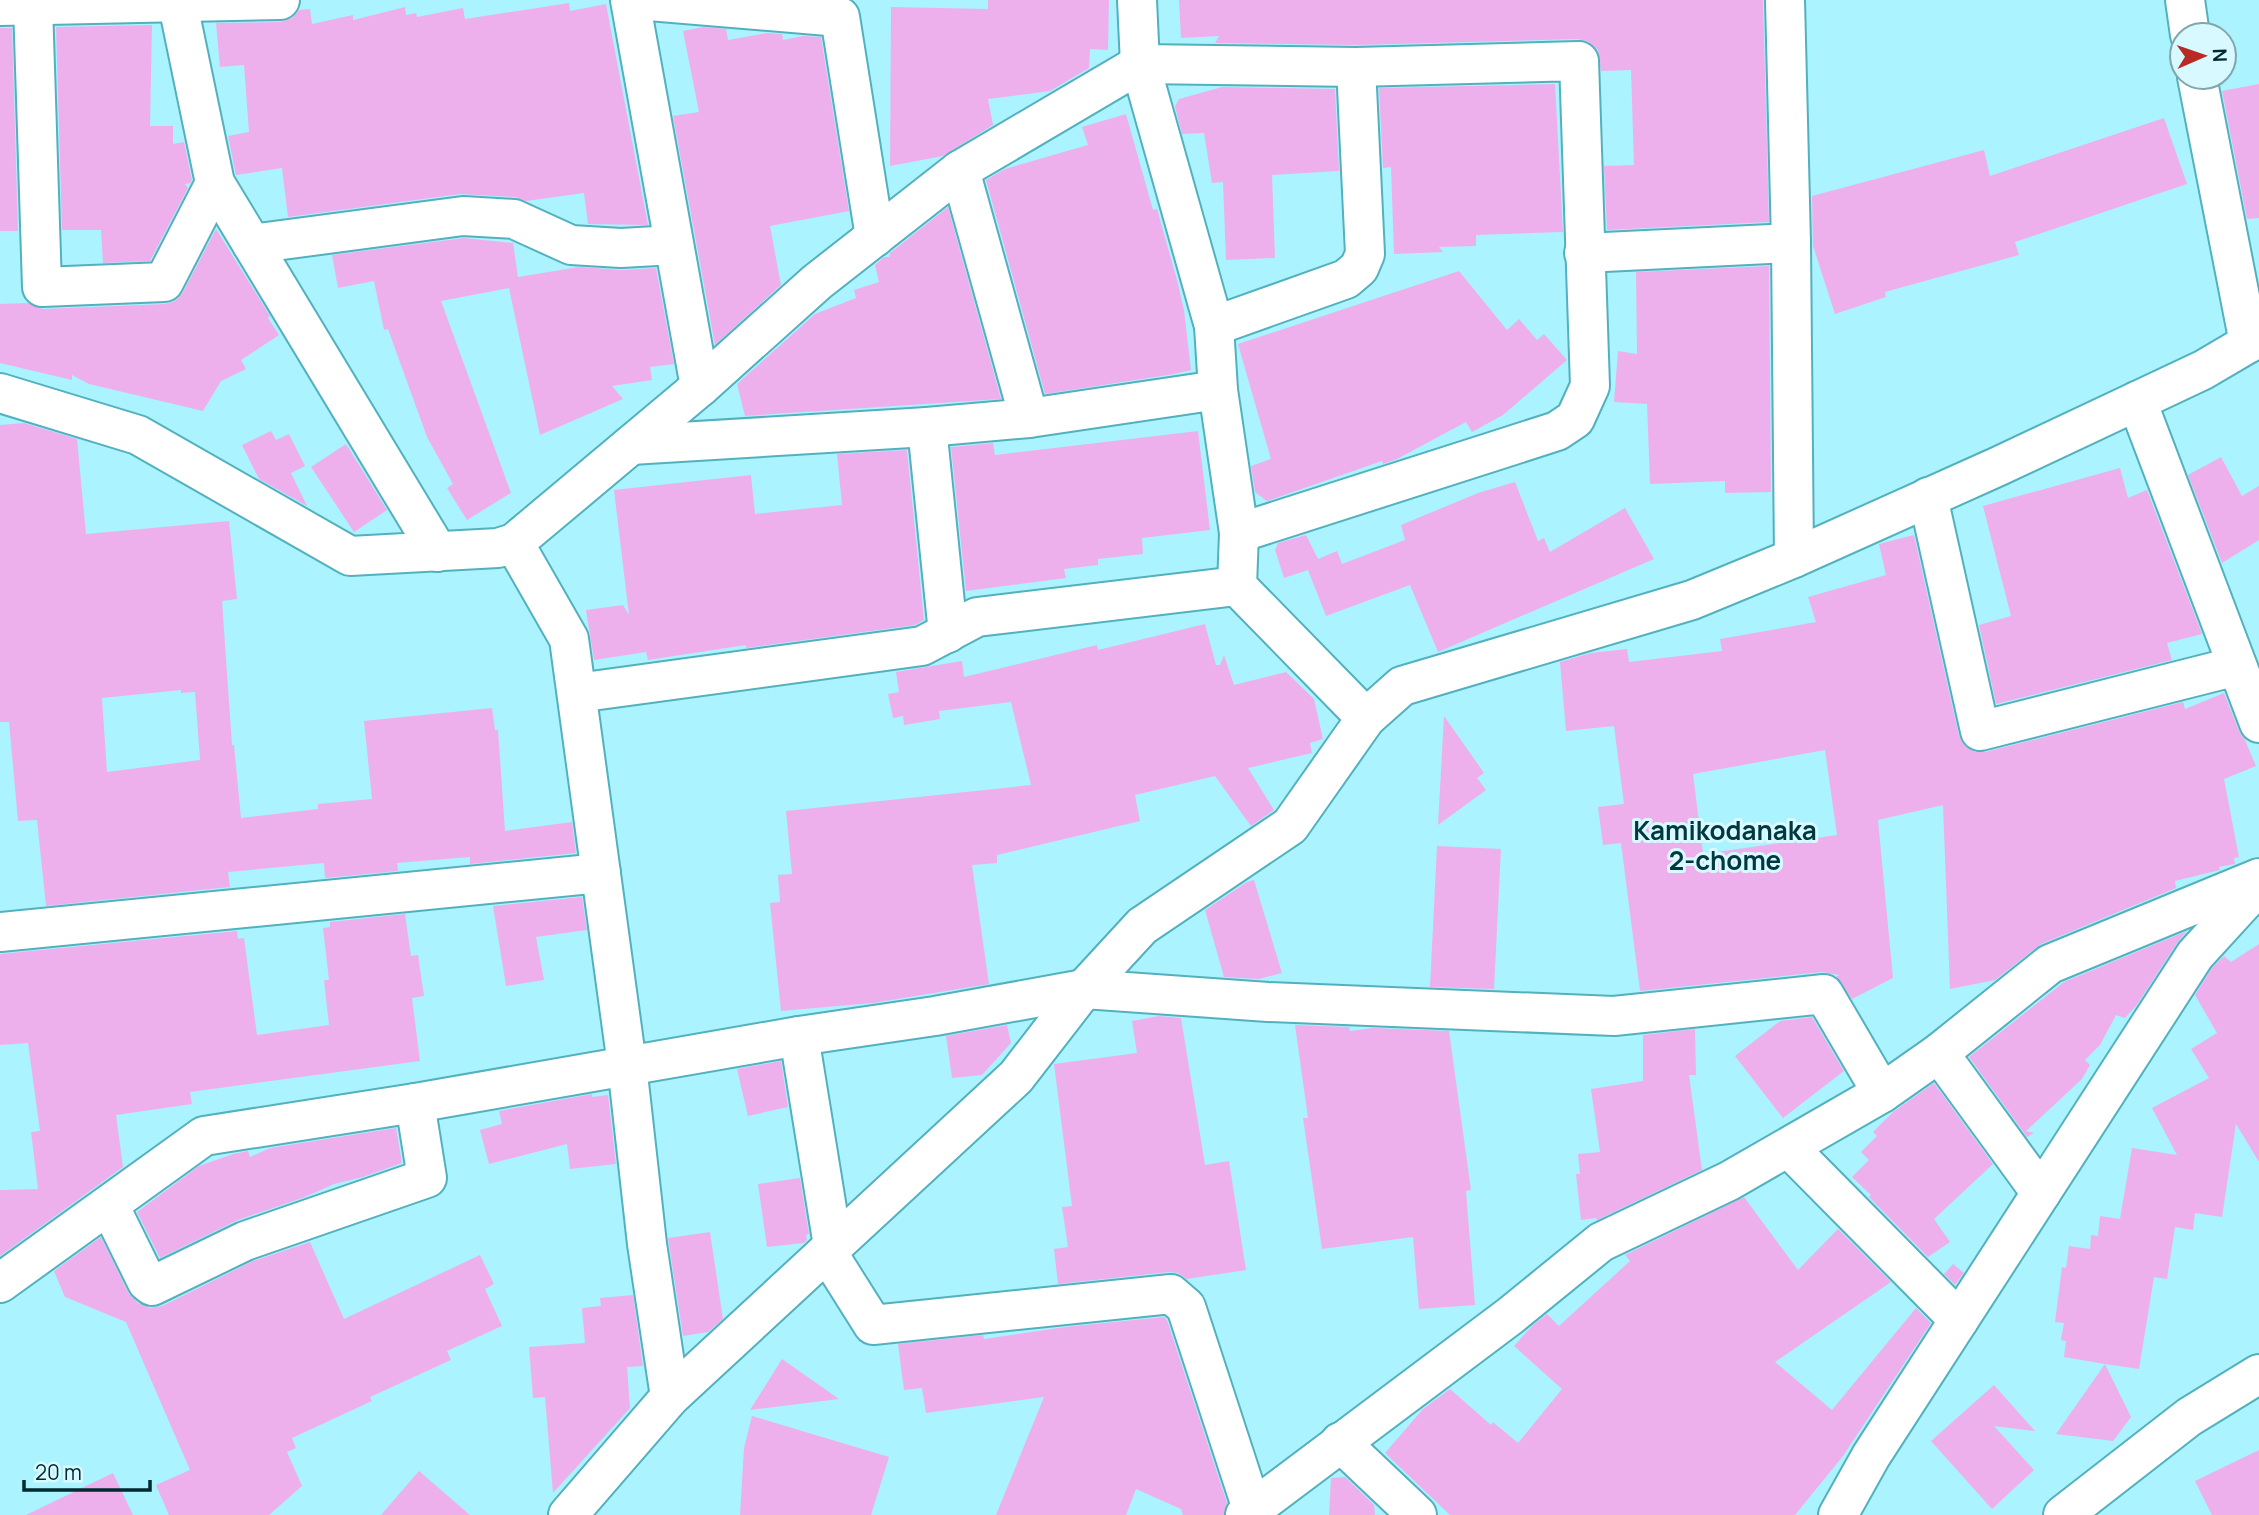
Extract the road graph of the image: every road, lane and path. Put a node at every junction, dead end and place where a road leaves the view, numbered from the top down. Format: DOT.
graph roads {
  1 [pos="279,0"];
  2 [pos="630,0"];
  3 [pos="637,0"];
  4 [pos="1137,0"];
  5 [pos="1785,0"];
  6 [pos="2185,0"];
  7 [pos="177,2"];
  8 [pos="17,5"];
  9 [pos="2188,21"];
  10 [pos="1140,64"];
  11 [pos="1356,67"];
  12 [pos="2200,91"];
  13 [pos="960,170"];
  14 [pos="215,183"];
  15 [pos="874,237"];
  16 [pos="1791,243"];
  17 [pos="252,244"];
  18 [pos="674,245"];
  19 [pos="1584,253"];
  20 [pos="1214,326"];
  21 [pos="2254,340"];
  22 [pos="701,387"];
  23 [pos="1218,390"];
  24 [pos="0,393"];
  25 [pos="2137,401"];
  26 [pos="1029,418"];
  27 [pos="927,427"];
  28 [pos="631,445"];
  29 [pos="1928,497"];
  30 [pos="1239,533"];
  31 [pos="514,543"];
  32 [pos="438,552"];
  33 [pos="1794,558"];
  34 [pos="1237,586"];
  35 [pos="948,633"];
  36 [pos="2237,666"];
  37 [pos="577,693"];
  38 [pos="1366,718"];
  39 [pos="2259,723"];
  40 [pos="601,873"];
  41 [pos="2259,878"];
  42 [pos="2259,885"];
  43 [pos="0,932"];
  44 [pos="1084,989"];
  45 [pos="799,1036"];
  46 [pos="1939,1053"];
  47 [pos="627,1065"];
  48 [pos="1882,1093"];
  49 [pos="415,1103"];
  50 [pos="1789,1148"];
  51 [pos="2041,1193"];
  52 [pos="109,1205"];
  53 [pos="830,1249"];
  54 [pos="0,1283"];
  55 [pos="1959,1320"];
  56 [pos="2259,1374"];
  57 [pos="670,1397"];
  58 [pos="1340,1442"];
  59 [pos="1249,1512"];
  60 [pos="568,1515"];
  61 [pos="1417,1515"];
  62 [pos="1838,1515"];
  63 [pos="2063,1515"];
  1 -- 7 [label="street"];
  2 -- 18 [label="street"];
  3 -- 15 [label="street"];
  4 -- 10 [label="street"];
  5 -- 16 [label="street"];
  6 -- 9 [label="street"];
  7 -- 8 [label="street"];
  7 -- 14 [label="street"];
  8 -- 14 [label="street"];
  10 -- 11 [label="street"];
  10 -- 13 [label="street"];
  10 -- 20 [label="street"];
  11 -- 19 [label="street"];
  11 -- 20 [label="street"];
  12 -- 21 [label="street"];
  13 -- 15 [label="street"];
  13 -- 26 [label="street"];
  14 -- 17 [label="street"];
  15 -- 22 [label="street"];
  16 -- 19 [label="street"];
  16 -- 33 [label="street"];
  17 -- 18 [label="street"];
  17 -- 32 [label="street"];
  18 -- 22 [label="street"];
  19 -- 30 [label="street"];
  20 -- 23 [label="street"];
  21 -- 25 [label="street"];
  22 -- 28 [label="street"];
  23 -- 26 [label="street"];
  23 -- 30 [label="street"];
  24 -- 32 [label="street"];
  25 -- 29 [label="street"];
  25 -- 36 [label="street"];
  26 -- 27 [label="street"];
  27 -- 28 [label="street"];
  27 -- 35 [label="street"];
  28 -- 31 [label="street"];
  29 -- 33 [label="street"];
  29 -- 36 [label="street"];
  30 -- 34 [label="street"];
  31 -- 32 [label="street"];
  31 -- 37 [label="street"];
  33 -- 38 [label="street"];
  34 -- 35 [label="street"];
  34 -- 38 [label="street"];
  35 -- 37 [label="street"];
  36 -- 39 [label="street"];
  37 -- 40 [label="street"];
  38 -- 44 [label="street"];
  40 -- 43 [label="street"];
  40 -- 47 [label="street"];
  41 -- 46 [label="street"];
  42 -- 51 [label="street"];
  44 -- 45 [label="street"];
  44 -- 48 [label="street"];
  44 -- 53 [label="street"];
  45 -- 47 [label="street"];
  45 -- 53 [label="street"];
  46 -- 48 [label="street"];
  46 -- 51 [label="street"];
  47 -- 49 [label="street"];
  47 -- 57 [label="street"];
  48 -- 50 [label="street"];
  49 -- 52 [label="street"];
  49 -- 52 [label="street"];
  50 -- 55 [label="street"];
  50 -- 58 [label="street"];
  51 -- 55 [label="street"];
  52 -- 54 [label="street"];
  53 -- 57 [label="street"];
  53 -- 59 [label="street"];
  55 -- 62 [label="street"];
  56 -- 63 [label="street"];
  57 -- 60 [label="street"];
  58 -- 59 [label="street"];
  58 -- 61 [label="street"];
}
